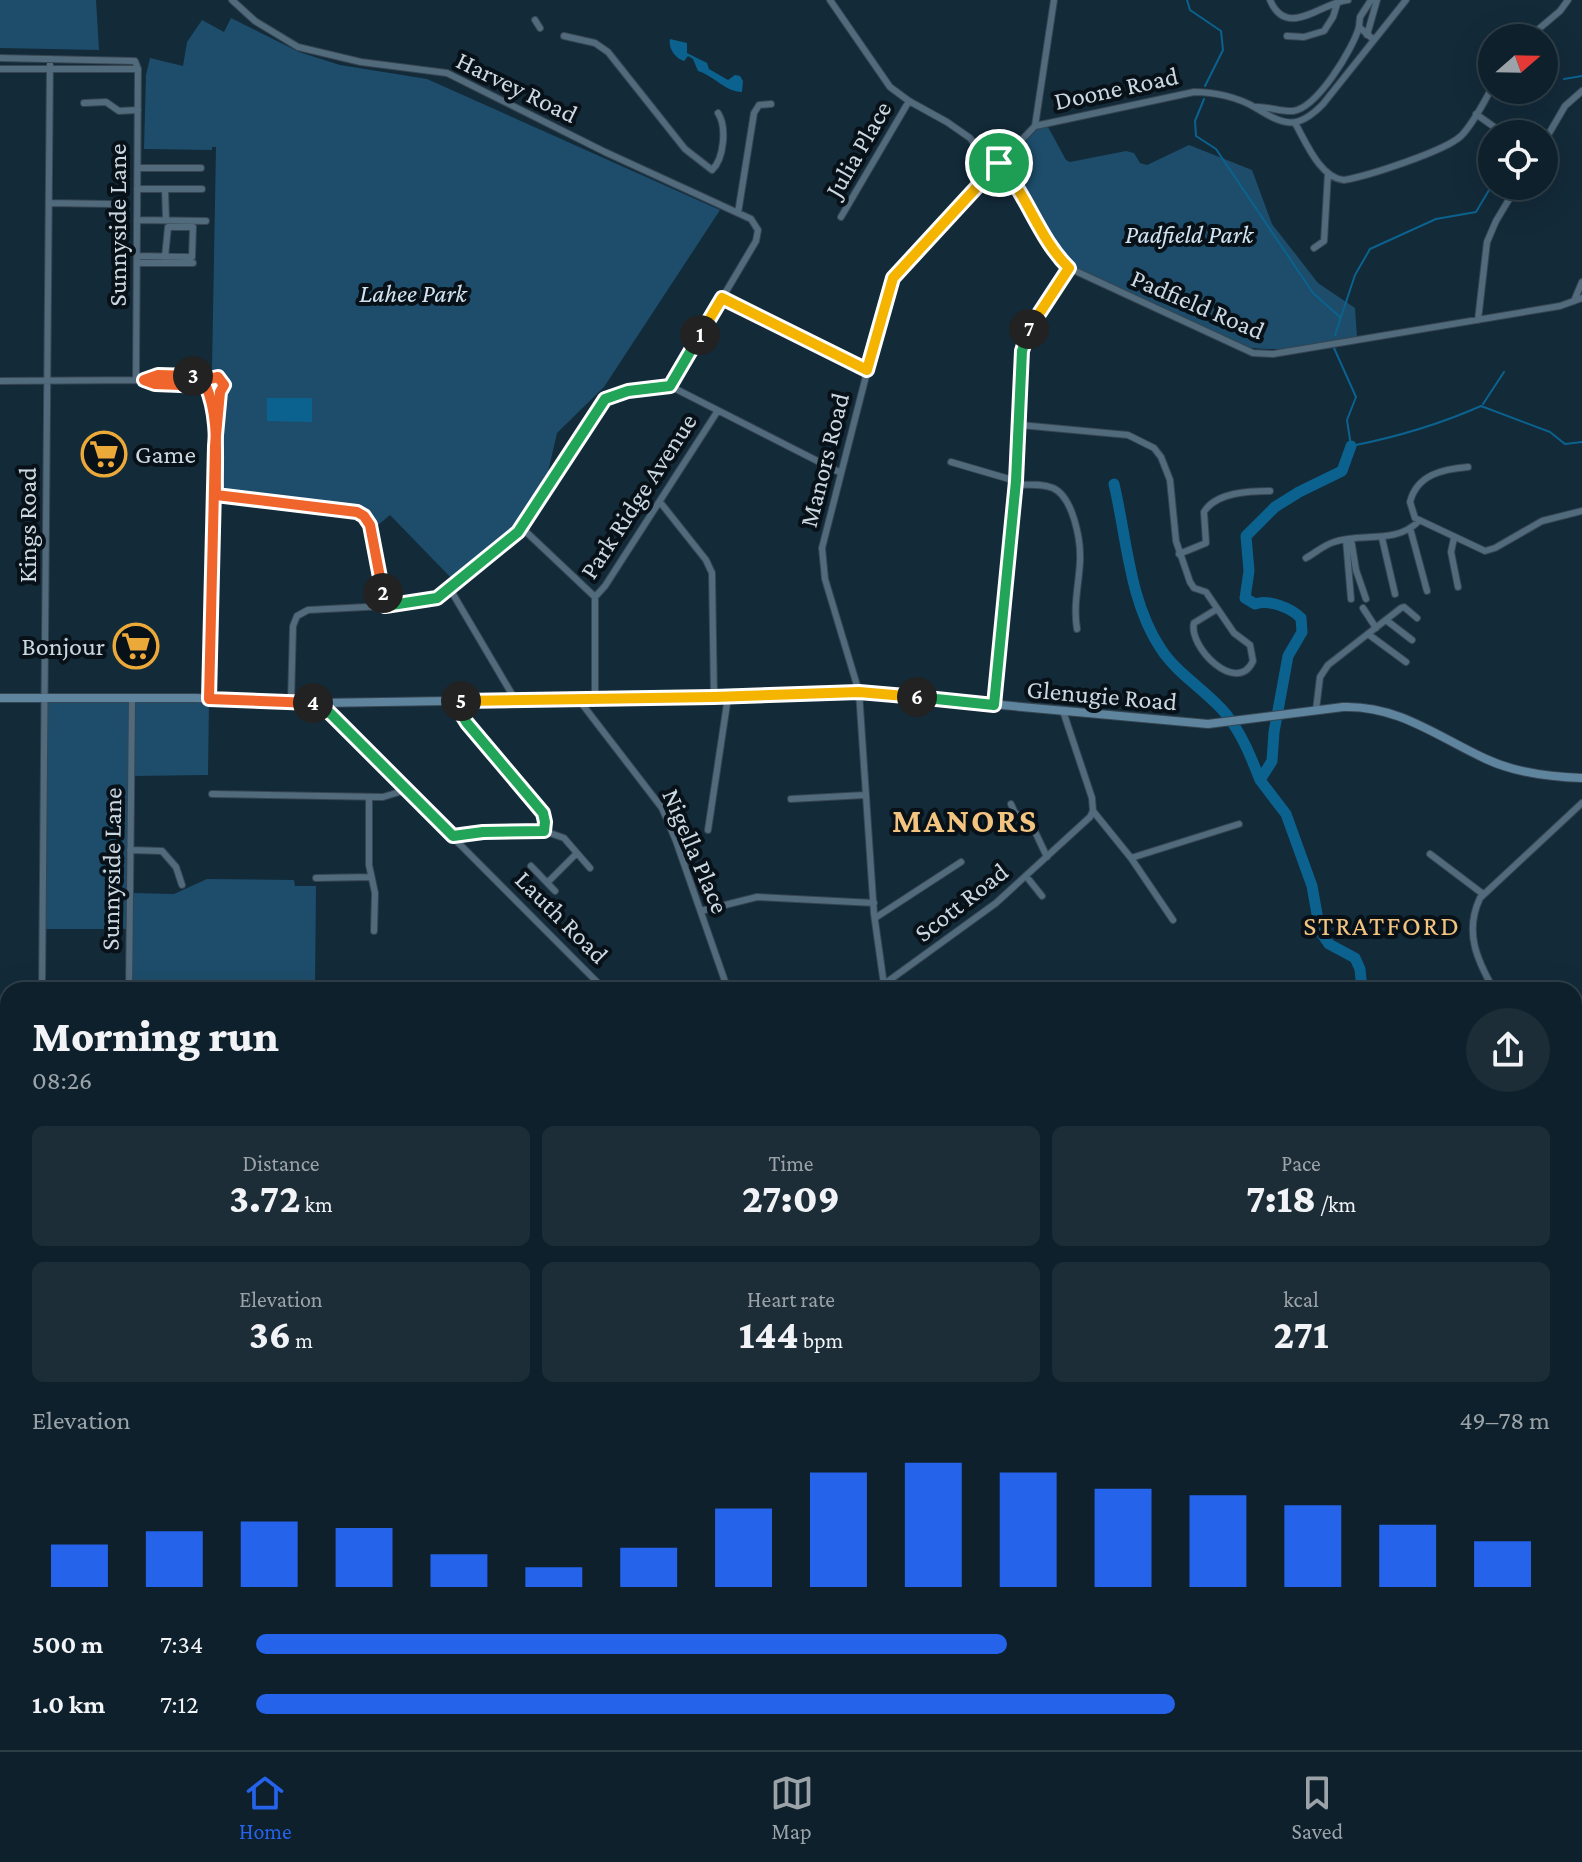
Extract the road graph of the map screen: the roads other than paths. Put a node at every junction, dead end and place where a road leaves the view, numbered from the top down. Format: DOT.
graph roads {
  1 [pos="232,0"];
  2 [pos="830,0"];
  3 [pos="1054,0"];
  4 [pos="1270,0"];
  5 [pos="1348,0"];
  6 [pos="1371,0"];
  7 [pos="1377,0"];
  8 [pos="1406,0"];
  9 [pos="1568,0"];
  10 [pos="1338,1"];
  11 [pos="1545,24"];
  12 [pos="1359,27"];
  13 [pos="1367,35"];
  14 [pos="564,36"];
  15 [pos="1287,36"];
  16 [pos="1374,40"];
  17 [pos="0,58"];
  18 [pos="50,59"];
  19 [pos="0,69"];
  20 [pos="50,69"];
  21 [pos="138,69"];
  22 [pos="1582,91"];
  23 [pos="909,101"];
  24 [pos="84,103"];
  25 [pos="771,104"];
  26 [pos="1482,104"];
  27 [pos="1255,107"];
  28 [pos="138,110"];
  29 [pos="718,113"];
  30 [pos="1476,114"];
  31 [pos="1484,120"];
  32 [pos="1557,120"];
  33 [pos="1295,123"];
  34 [pos="1035,126"];
  35 [pos="996,165"];
  36 [pos="138,168"];
  37 [pos="201,168"];
  38 [pos="1328,173"];
  39 [pos="137,189"];
  40 [pos="165,189"];
  41 [pos="202,189"];
  42 [pos="1509,200"];
  43 [pos="49,203"];
  44 [pos="110,204"];
  45 [pos="738,213"];
  46 [pos="841,217"];
  47 [pos="137,220"];
  48 [pos="166,220"];
  49 [pos="206,221"];
  50 [pos="1314,248"];
  51 [pos="165,257"];
  52 [pos="137,260"];
  53 [pos="193,263"];
  54 [pos="1069,268"];
  55 [pos="1582,282"];
  56 [pos="722,298"];
  57 [pos="1582,298"];
  58 [pos="1574,301"];
  59 [pos="1478,320"];
  60 [pos="867,370"];
  61 [pos="140,380"];
  62 [pos="0,381"];
  63 [pos="47,381"];
  64 [pos="207,382"];
  65 [pos="670,386"];
  66 [pos="220,392"];
  67 [pos="211,393"];
  68 [pos="717,412"];
  69 [pos="1020,425"];
  70 [pos="216,435"];
  71 [pos="951,462"];
  72 [pos="1468,467"];
  73 [pos="841,473"];
  74 [pos="1016,483"];
  75 [pos="1270,491"];
  76 [pos="216,495"];
  77 [pos="660,502"];
  78 [pos="1582,511"];
  79 [pos="1419,521"];
  80 [pos="522,528"];
  81 [pos="1410,528"];
  82 [pos="1382,538"];
  83 [pos="1454,538"];
  84 [pos="1349,540"];
  85 [pos="1179,554"];
  86 [pos="1306,558"];
  87 [pos="1458,587"];
  88 [pos="450,589"];
  89 [pos="1427,591"];
  90 [pos="1395,594"];
  91 [pos="595,597"];
  92 [pos="1351,599"];
  93 [pos="1366,599"];
  94 [pos="385,606"];
  95 [pos="1363,608"];
  96 [pos="1217,609"];
  97 [pos="1417,618"];
  98 [pos="1386,620"];
  99 [pos="1376,628"];
  100 [pos="1077,629"];
  101 [pos="1368,634"];
  102 [pos="1412,640"];
  103 [pos="1406,662"];
  104 [pos="859,692"];
  105 [pos="714,697"];
  106 [pos="728,697"];
  107 [pos="0,698"];
  108 [pos="44,698"];
  109 [pos="209,699"];
  110 [pos="132,700"];
  111 [pos="579,700"];
  112 [pos="595,700"];
  113 [pos="453,701"];
  114 [pos="516,701"];
  115 [pos="291,702"];
  116 [pos="319,703"];
  117 [pos="994,705"];
  118 [pos="1316,710"];
  119 [pos="1063,711"];
  120 [pos="1582,778"];
  121 [pos="406,790"];
  122 [pos="212,794"];
  123 [pos="865,795"];
  124 [pos="369,797"];
  125 [pos="791,799"];
  126 [pos="1582,803"];
  127 [pos="1011,804"];
  128 [pos="1093,811"];
  129 [pos="1239,824"];
  130 [pos="708,830"];
  131 [pos="544,831"];
  132 [pos="453,836"];
  133 [pos="130,850"];
  134 [pos="577,853"];
  135 [pos="1430,854"];
  136 [pos="1047,857"];
  137 [pos="1131,858"];
  138 [pos="961,862"];
  139 [pos="531,866"];
  140 [pos="590,868"];
  141 [pos="1026,876"];
  142 [pos="371,877"];
  143 [pos="316,878"];
  144 [pos="548,882"];
  145 [pos="182,885"];
  146 [pos="555,891"];
  147 [pos="1483,894"];
  148 [pos="1042,896"];
  149 [pos="874,903"];
  150 [pos="701,911"];
  151 [pos="875,918"];
  152 [pos="1173,920"];
  153 [pos="374,931"];
  154 [pos="42,982"];
  155 [pos="129,982"];
  156 [pos="597,982"];
  157 [pos="725,982"];
  158 [pos="882,982"];
  159 [pos="888,982"];
  160 [pos="1490,982"];
  1 -- 45 [label="street, Harvey Road"];
  2 -- 23 [label="street, Padfield Road"];
  3 -- 34 [label="street"];
  4 -- 10 [label="street"];
  5 -- 10 [label="street"];
  6 -- 12 [label="street"];
  7 -- 13 [label="street"];
  8 -- 16 [label="street"];
  9 -- 11 [label="street"];
  10 -- 15 [label="street"];
  12 -- 13 [label="street"];
  12 -- 27 [label="street"];
  13 -- 16 [label="street"];
  14 -- 29 [label="street"];
  16 -- 33 [label="street"];
  17 -- 18 [label="street"];
  18 -- 20 [label="street, Kings Road"];
  18 -- 21 [label="street"];
  19 -- 20 [label="street"];
  20 -- 21 [label="street"];
  20 -- 43 [label="street, Kings Road"];
  21 -- 28 [label="street, Sunnyside Lane"];
  22 -- 32 [label="street"];
  23 -- 35 [label="street, Padfield Road"];
  23 -- 46 [label="street, Julia Place"];
  24 -- 28 [label="street"];
  25 -- 45 [label="street"];
  26 -- 30 [label="street"];
  27 -- 33 [label="street, Doone Road"];
  27 -- 34 [label="street, Doone Road"];
  28 -- 36 [label="street, Sunnyside Lane"];
  30 -- 31 [label="street"];
  30 -- 38 [label="street"];
  33 -- 38 [label="street"];
  34 -- 35 [label="street, Manors Road"];
  35 -- 54 [label="street, Padfield Road"];
  35 -- 60 [label="street, Manors Road"];
  36 -- 37 [label="street"];
  36 -- 39 [label="street, Sunnyside Lane"];
  38 -- 50 [label="street"];
  39 -- 40 [label="street"];
  39 -- 47 [label="street, Sunnyside Lane"];
  40 -- 41 [label="street"];
  40 -- 48 [label="street"];
  42 -- 59 [label="street"];
  43 -- 44 [label="street"];
  43 -- 63 [label="street, Kings Road"];
  45 -- 56 [label="street"];
  47 -- 48 [label="street"];
  47 -- 52 [label="street, Sunnyside Lane"];
  48 -- 49 [label="street"];
  51 -- 51 [label="street"];
  51 -- 52 [label="street"];
  52 -- 53 [label="street"];
  52 -- 61 [label="street, Sunnyside Lane"];
  54 -- 59 [label="street, Padfield Road"];
  54 -- 69 [label="street"];
  55 -- 58 [label="street"];
  56 -- 60 [label="street"];
  56 -- 65 [label="street"];
  57 -- 58 [label="street, Padfield Road"];
  58 -- 59 [label="street, Padfield Road"];
  60 -- 73 [label="street, Manors Road"];
  61 -- 63 [label="street"];
  61 -- 64 [label="street"];
  62 -- 63 [label="street"];
  63 -- 108 [label="street, Kings Road"];
  64 -- 66 [label="street"];
  64 -- 67 [label="street"];
  65 -- 68 [label="street"];
  65 -- 80 [label="street"];
  66 -- 67 [label="street"];
  66 -- 70 [label="street"];
  67 -- 70 [label="street"];
  68 -- 73 [label="street"];
  68 -- 77 [label="street, Park Ridge Avenue"];
  69 -- 74 [label="street"];
  69 -- 85 [label="street"];
  70 -- 76 [label="street"];
  71 -- 74 [label="street"];
  72 -- 79 [label="street"];
  73 -- 104 [label="street, Manors Road"];
  74 -- 100 [label="street"];
  74 -- 117 [label="street"];
  75 -- 85 [label="street"];
  76 -- 94 [label="street"];
  76 -- 109 [label="street"];
  77 -- 91 [label="street, Park Ridge Avenue"];
  77 -- 105 [label="street"];
  78 -- 83 [label="street"];
  79 -- 81 [label="street"];
  79 -- 83 [label="street"];
  80 -- 88 [label="street"];
  80 -- 91 [label="street"];
  81 -- 82 [label="street"];
  81 -- 89 [label="street"];
  82 -- 84 [label="street"];
  82 -- 90 [label="street"];
  83 -- 87 [label="street"];
  84 -- 86 [label="street"];
  84 -- 92 [label="street"];
  84 -- 93 [label="street"];
  85 -- 96 [label="street"];
  88 -- 94 [label="street"];
  88 -- 114 [label="street"];
  91 -- 112 [label="street, Park Ridge Avenue"];
  94 -- 115 [label="street"];
  95 -- 99 [label="street"];
  96 -- 96 [label="street"];
  97 -- 98 [label="street"];
  98 -- 99 [label="street"];
  98 -- 102 [label="street"];
  99 -- 101 [label="street"];
  101 -- 103 [label="street"];
  101 -- 118 [label="street"];
  104 -- 106 [label="street, Glenugie Road"];
  104 -- 117 [label="street, Glenugie Road"];
  104 -- 123 [label="street, Manors Road"];
  105 -- 106 [label="street, Glenugie Road"];
  105 -- 112 [label="street, Glenugie Road"];
  106 -- 130 [label="street"];
  107 -- 108 [label="street, Glenugie Road"];
  108 -- 110 [label="street, Glenugie Road"];
  108 -- 154 [label="street, Kings Road"];
  109 -- 110 [label="street, Glenugie Road"];
  109 -- 115 [label="street, Glenugie Road"];
  110 -- 133 [label="street, Sunnyside Lane"];
  111 -- 112 [label="street, Glenugie Road"];
  111 -- 114 [label="street, Glenugie Road"];
  111 -- 150 [label="street, Nigella Place"];
  113 -- 114 [label="street, Glenugie Road"];
  113 -- 116 [label="street, Glenugie Road"];
  113 -- 131 [label="street"];
  115 -- 116 [label="street, Glenugie Road"];
  116 -- 121 [label="street, Lauth Road"];
  117 -- 119 [label="street, Glenugie Road"];
  118 -- 119 [label="street, Glenugie Road"];
  118 -- 120 [label="street, Glenugie Road"];
  119 -- 128 [label="street"];
  121 -- 124 [label="street"];
  121 -- 132 [label="street, Lauth Road"];
  122 -- 124 [label="street"];
  123 -- 125 [label="street"];
  123 -- 149 [label="street, Manors Road"];
  124 -- 142 [label="street"];
  126 -- 147 [label="street"];
  127 -- 136 [label="street"];
  128 -- 136 [label="street, Scott Road"];
  128 -- 137 [label="street"];
  129 -- 137 [label="street"];
  131 -- 132 [label="street"];
  131 -- 134 [label="street"];
  132 -- 156 [label="street, Lauth Road"];
  133 -- 145 [label="street"];
  133 -- 155 [label="street, Sunnyside Lane"];
  134 -- 140 [label="street"];
  134 -- 144 [label="street"];
  135 -- 147 [label="street"];
  136 -- 141 [label="street, Scott Road"];
  137 -- 152 [label="street"];
  138 -- 151 [label="street"];
  139 -- 144 [label="street"];
  141 -- 148 [label="street"];
  141 -- 159 [label="street, Scott Road"];
  142 -- 143 [label="street"];
  142 -- 153 [label="street"];
  144 -- 146 [label="street"];
  147 -- 160 [label="street"];
  149 -- 150 [label="street"];
  149 -- 151 [label="street, Manors Road"];
  150 -- 157 [label="street, Nigella Place"];
  151 -- 158 [label="street, Manors Road"];
}
